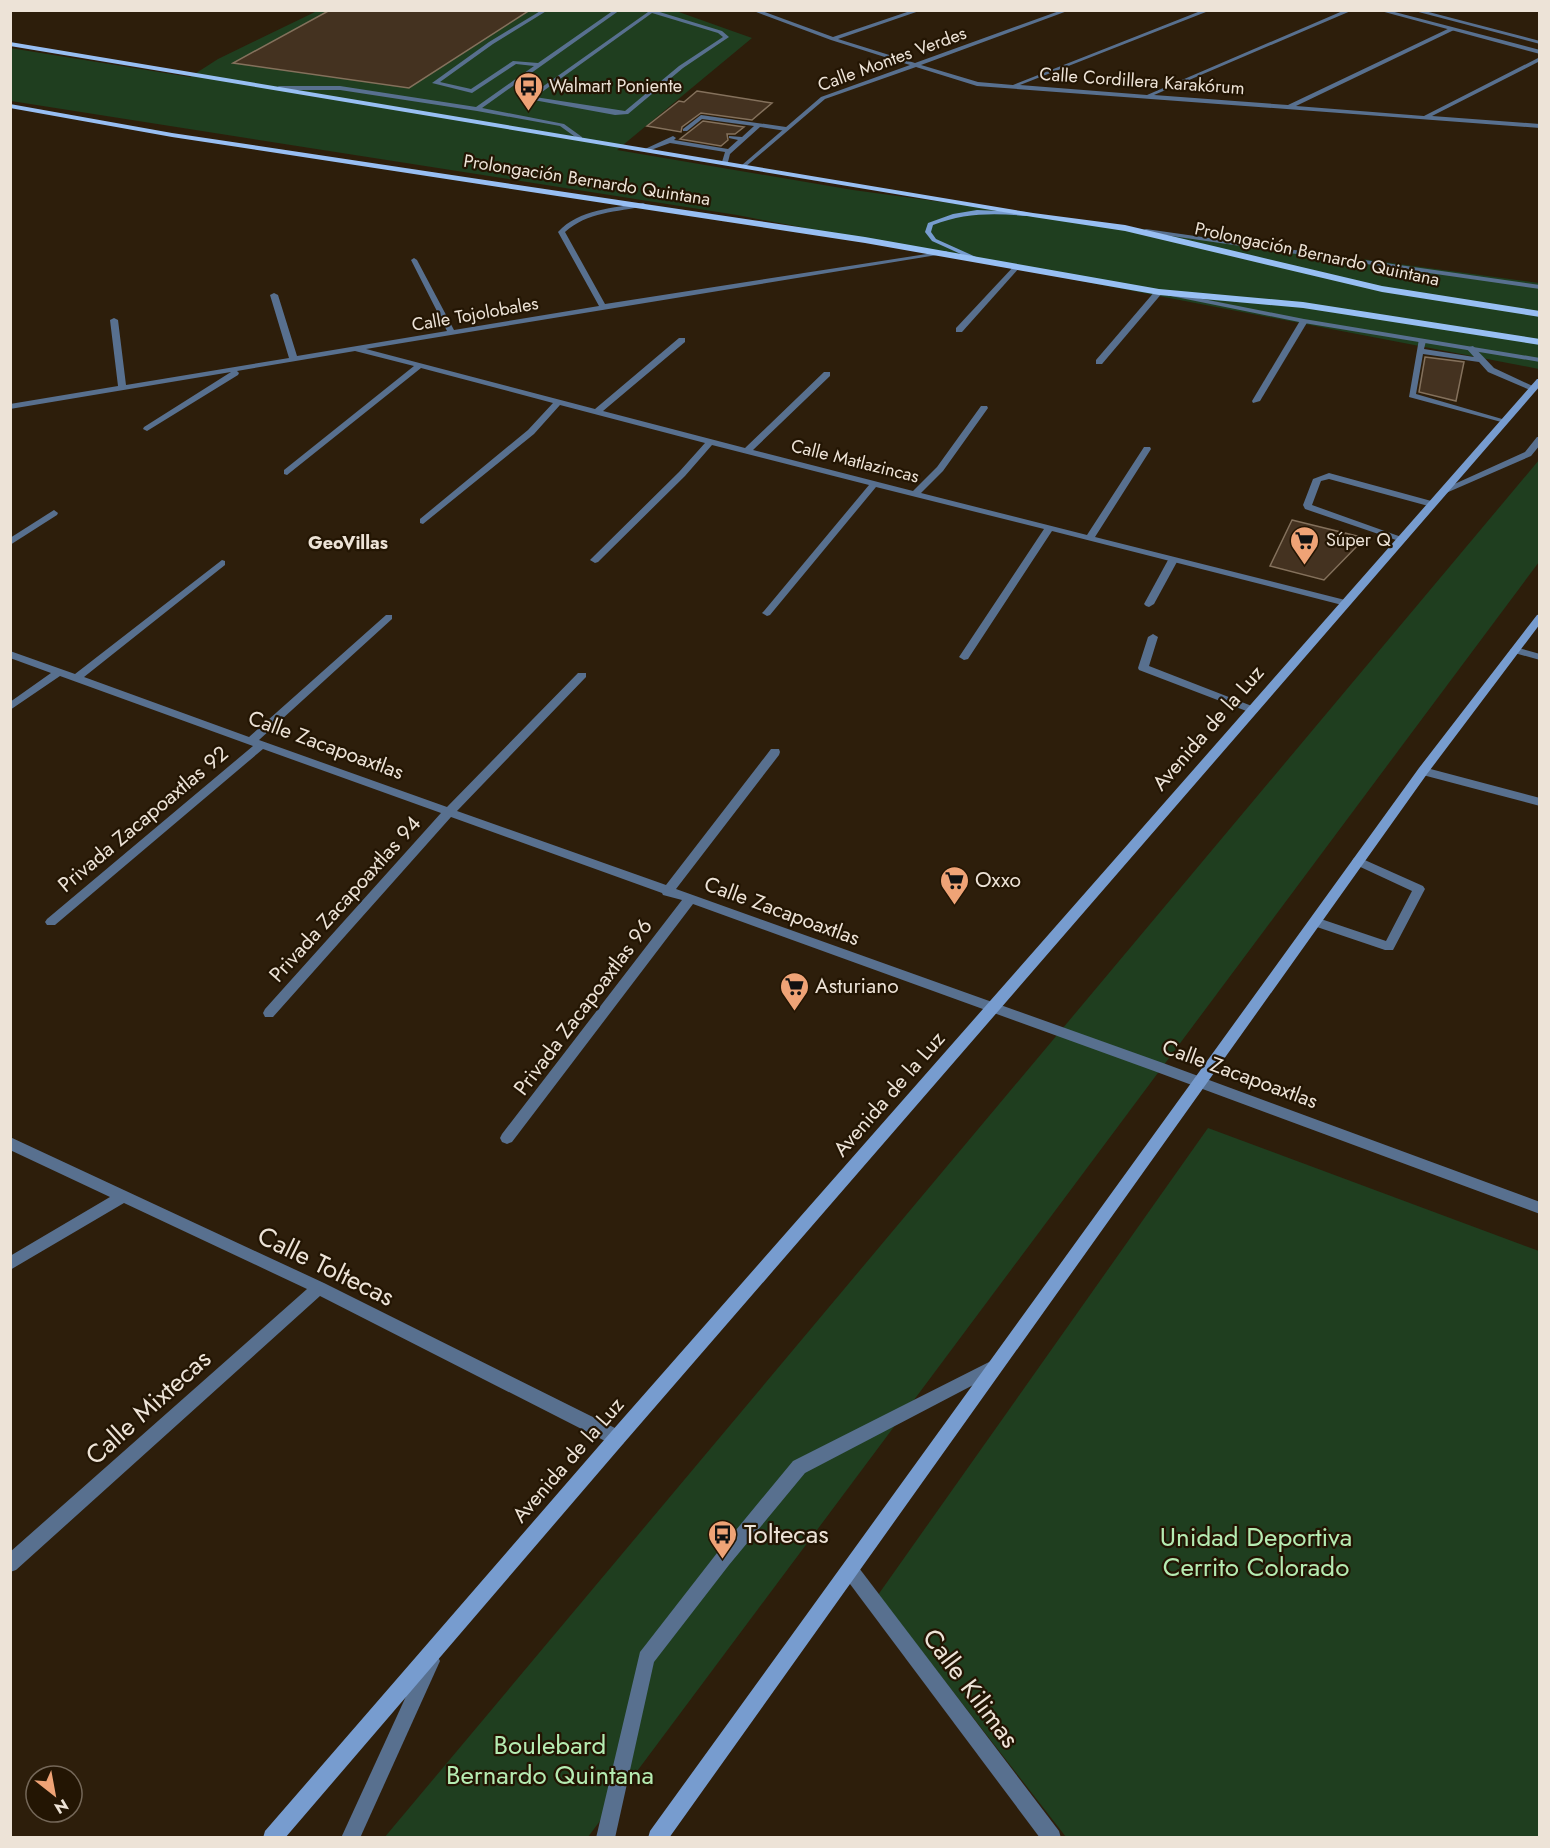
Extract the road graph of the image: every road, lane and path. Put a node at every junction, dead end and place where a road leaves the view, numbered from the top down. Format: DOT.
graph roads {
  1 [pos="546,10"];
  2 [pos="618,10"];
  3 [pos="753,10"];
  4 [pos="773,10"];
  5 [pos="920,10"];
  6 [pos="1068,10"];
  7 [pos="1209,10"];
  8 [pos="1351,10"];
  9 [pos="1379,10"];
  10 [pos="1413,10"];
  11 [pos="648,11"];
  12 [pos="762,14"];
  13 [pos="1452,29"];
  14 [pos="580,38"];
  15 [pos="590,39"];
  16 [pos="833,39"];
  17 [pos="600,41"];
  18 [pos="610,42"];
  19 [pos="1539,43"];
  20 [pos="10,44"];
  21 [pos="1539,52"];
  22 [pos="1539,59"];
  23 [pos="538,65"];
  24 [pos="917,66"];
  25 [pos="1012,87"];
  26 [pos="279,88"];
  27 [pos="1146,97"];
  28 [pos="10,106"];
  29 [pos="1288,107"];
  30 [pos="477,109"];
  31 [pos="1424,118"];
  32 [pos="759,125"];
  33 [pos="1539,126"];
  34 [pos="786,129"];
  35 [pos="731,137"];
  36 [pos="580,138"];
  37 [pos="743,139"];
  38 [pos="669,141"];
  39 [pos="648,149"];
  40 [pos="729,151"];
  41 [pos="725,162"];
  42 [pos="744,166"];
  43 [pos="643,205"];
  44 [pos="1033,215"];
  45 [pos="1125,228"];
  46 [pos="946,253"];
  47 [pos="974,258"];
  48 [pos="414,260"];
  49 [pos="1017,266"];
  50 [pos="1539,287"];
  51 [pos="1158,292"];
  52 [pos="274,295"];
  53 [pos="603,307"];
  54 [pos="1539,314"];
  55 [pos="114,320"];
  56 [pos="1304,321"];
  57 [pos="959,330"];
  58 [pos="452,333"];
  59 [pos="682,340"];
  60 [pos="1422,341"];
  61 [pos="1539,342"];
  62 [pos="1470,348"];
  63 [pos="356,349"];
  64 [pos="1421,351"];
  65 [pos="294,360"];
  66 [pos="1479,360"];
  67 [pos="1539,360"];
  68 [pos="1099,362"];
  69 [pos="419,366"];
  70 [pos="241,369"];
  71 [pos="827,374"];
  72 [pos="1536,385"];
  73 [pos="122,388"];
  74 [pos="1256,401"];
  75 [pos="559,402"];
  76 [pos="10,407"];
  77 [pos="984,408"];
  78 [pos="597,412"];
  79 [pos="1505,421"];
  80 [pos="147,429"];
  81 [pos="1539,440"];
  82 [pos="710,442"];
  83 [pos="1147,449"];
  84 [pos="747,451"];
  85 [pos="287,472"];
  86 [pos="875,483"];
  87 [pos="1443,491"];
  88 [pos="915,494"];
  89 [pos="1432,504"];
  90 [pos="54,513"];
  91 [pos="423,521"];
  92 [pos="1050,527"];
  93 [pos="1402,538"];
  94 [pos="1089,539"];
  95 [pos="10,542"];
  96 [pos="595,560"];
  97 [pos="1173,560"];
  98 [pos="222,563"];
  99 [pos="1346,603"];
  100 [pos="1149,604"];
  101 [pos="767,613"];
  102 [pos="389,617"];
  103 [pos="1539,617"];
  104 [pos="1153,637"];
  105 [pos="1515,650"];
  106 [pos="10,654"];
  107 [pos="964,657"];
  108 [pos="1539,657"];
  109 [pos="59,672"];
  110 [pos="582,675"];
  111 [pos="77,678"];
  112 [pos="10,707"];
  113 [pos="1253,710"];
  114 [pos="256,742"];
  115 [pos="775,752"];
  116 [pos="1423,771"];
  117 [pos="1539,802"];
  118 [pos="449,812"];
  119 [pos="1358,861"];
  120 [pos="668,892"];
  121 [pos="689,900"];
  122 [pos="51,922"];
  123 [pos="1315,922"];
  124 [pos="994,1008"];
  125 [pos="269,1013"];
  126 [pos="1201,1081"];
  127 [pos="507,1138"];
  128 [pos="10,1143"];
  129 [pos="123,1196"];
  130 [pos="1539,1208"];
  131 [pos="10,1264"];
  132 [pos="319,1288"];
  133 [pos="996,1365"];
  134 [pos="616,1438"];
  135 [pos="10,1564"];
  136 [pos="850,1570"];
  137 [pos="439,1644"];
  138 [pos="272,1838"];
  139 [pos="350,1838"];
  140 [pos="605,1838"];
  141 [pos="657,1838"];
  142 [pos="1052,1838"];
  1 -- 23 [label="street"];
  2 -- 14 [label="street"];
  3 -- 12 [label="street, Calle Cordillera Karakórum"];
  4 -- 12 [label="street"];
  5 -- 16 [label="street"];
  6 -- 24 [label="street, Calle Montes Verdes"];
  7 -- 25 [label="street"];
  8 -- 27 [label="street"];
  9 -- 13 [label="street"];
  10 -- 19 [label="street"];
  11 -- 18 [label="street"];
  11 -- 18 [label="street"];
  12 -- 16 [label="street, Calle Cordillera Karakórum"];
  13 -- 21 [label="street"];
  13 -- 29 [label="street"];
  14 -- 15 [label="street"];
  14 -- 23 [label="street"];
  16 -- 24 [label="street, Calle Cordillera Karakórum"];
  17 -- 18 [label="street"];
  20 -- 26 [label="main road, Prolongación Bernardo Quintana"];
  22 -- 31 [label="street"];
  23 -- 30 [label="street"];
  24 -- 25 [label="street, Calle Cordillera Karakórum"];
  24 -- 34 [label="street, Calle Montes Verdes"];
  25 -- 27 [label="street, Calle Cordillera Karakórum"];
  26 -- 30 [label="street"];
  26 -- 36 [label="main road, Prolongación Bernardo Quintana"];
  27 -- 29 [label="street, Calle Cordillera Karakórum"];
  28 -- 43 [label="main road, Prolongación Bernardo Quintana"];
  29 -- 31 [label="street, Calle Cordillera Karakórum"];
  30 -- 36 [label="street"];
  31 -- 33 [label="street, Calle Cordillera Karakórum"];
  32 -- 34 [label="street"];
  32 -- 37 [label="street"];
  32 -- 38 [label="street"];
  34 -- 42 [label="street, Calle Montes Verdes"];
  35 -- 37 [label="street"];
  36 -- 39 [label="main road, Prolongación Bernardo Quintana"];
  37 -- 40 [label="street"];
  38 -- 39 [label="street"];
  38 -- 40 [label="street"];
  39 -- 41 [label="main road, Prolongación Bernardo Quintana"];
  40 -- 41 [label="street"];
  41 -- 42 [label="main road, Prolongación Bernardo Quintana"];
  42 -- 44 [label="main road, Prolongación Bernardo Quintana"];
  43 -- 46 [label="main road, Prolongación Bernardo Quintana"];
  43 -- 53 [label="street"];
  44 -- 45 [label="main road, Prolongación Bernardo Quintana"];
  44 -- 47 [label="main road"];
  45 -- 50 [label="street, Prolongación Bernardo Quintana"];
  45 -- 54 [label="main road, Prolongación Bernardo Quintana"];
  46 -- 47 [label="main road, Prolongación Bernardo Quintana"];
  46 -- 53 [label="street, Calle Tojolobales"];
  47 -- 49 [label="main road, Prolongación Bernardo Quintana"];
  48 -- 58 [label="street"];
  49 -- 51 [label="main road, Prolongación Bernardo Quintana"];
  49 -- 57 [label="street"];
  51 -- 56 [label="street, Prolongación Bernardo Quintana"];
  51 -- 61 [label="main road, Prolongación Bernardo Quintana"];
  51 -- 68 [label="street"];
  52 -- 65 [label="street"];
  53 -- 58 [label="street, Calle Tojolobales"];
  55 -- 73 [label="street"];
  56 -- 60 [label="street, Prolongación Bernardo Quintana"];
  56 -- 74 [label="street"];
  58 -- 63 [label="street, Calle Tojolobales"];
  59 -- 78 [label="street"];
  60 -- 62 [label="street, Prolongación Bernardo Quintana"];
  60 -- 64 [label="street"];
  62 -- 66 [label="street"];
  62 -- 67 [label="street, Prolongación Bernardo Quintana"];
  63 -- 65 [label="street, Calle Tojolobales"];
  63 -- 69 [label="street, Calle Matlazincas"];
  64 -- 66 [label="street"];
  64 -- 79 [label="street"];
  65 -- 70 [label="street, Calle Tojolobales"];
  66 -- 72 [label="street"];
  69 -- 75 [label="street, Calle Matlazincas"];
  69 -- 85 [label="street"];
  70 -- 73 [label="street, Calle Tojolobales"];
  70 -- 80 [label="street"];
  71 -- 84 [label="street"];
  72 -- 79 [label="main road, Avenida de la Luz"];
  73 -- 76 [label="street, Calle Tojolobales"];
  75 -- 78 [label="street, Calle Matlazincas"];
  75 -- 91 [label="street"];
  77 -- 88 [label="street"];
  78 -- 82 [label="street, Calle Matlazincas"];
  79 -- 87 [label="main road, Avenida de la Luz"];
  81 -- 87 [label="street"];
  82 -- 84 [label="street, Calle Matlazincas"];
  82 -- 96 [label="street"];
  83 -- 94 [label="street"];
  84 -- 86 [label="street, Calle Matlazincas"];
  86 -- 88 [label="street, Calle Matlazincas"];
  86 -- 101 [label="street"];
  87 -- 89 [label="main road, Avenida de la Luz"];
  88 -- 92 [label="street, Calle Matlazincas"];
  89 -- 93 [label="main road, Avenida de la Luz"];
  89 -- 93 [label="street"];
  90 -- 95 [label="street"];
  92 -- 94 [label="street, Calle Matlazincas"];
  92 -- 107 [label="street"];
  93 -- 99 [label="main road, Avenida de la Luz"];
  94 -- 97 [label="street, Calle Matlazincas"];
  97 -- 99 [label="street, Calle Matlazincas"];
  97 -- 100 [label="street"];
  98 -- 111 [label="street"];
  99 -- 113 [label="main road, Avenida de la Luz"];
  102 -- 114 [label="street, Privada Zacapoaxtlas 92"];
  103 -- 105 [label="main road"];
  104 -- 113 [label="street"];
  105 -- 108 [label="street"];
  105 -- 116 [label="main road"];
  106 -- 109 [label="street, Calle Zacapoaxtlas"];
  109 -- 111 [label="street, Calle Zacapoaxtlas"];
  109 -- 112 [label="street"];
  110 -- 118 [label="street, Privada Zacapoaxtlas 94"];
  111 -- 114 [label="street, Calle Zacapoaxtlas"];
  113 -- 124 [label="main road, Avenida de la Luz"];
  114 -- 118 [label="street, Calle Zacapoaxtlas"];
  114 -- 122 [label="street, Privada Zacapoaxtlas 92"];
  115 -- 120 [label="street"];
  116 -- 117 [label="street"];
  116 -- 119 [label="main road"];
  118 -- 120 [label="street, Calle Zacapoaxtlas"];
  118 -- 125 [label="street, Privada Zacapoaxtlas 94"];
  119 -- 123 [label="main road"];
  119 -- 123 [label="street"];
  120 -- 121 [label="street, Calle Zacapoaxtlas"];
  121 -- 124 [label="street, Calle Zacapoaxtlas"];
  121 -- 127 [label="street, Privada Zacapoaxtlas 96"];
  123 -- 126 [label="main road"];
  124 -- 126 [label="street, Calle Zacapoaxtlas"];
  124 -- 134 [label="main road, Avenida de la Luz"];
  126 -- 130 [label="street, Calle Zacapoaxtlas"];
  126 -- 133 [label="main road"];
  128 -- 129 [label="street, Calle Toltecas"];
  129 -- 131 [label="street"];
  129 -- 132 [label="street, Calle Toltecas"];
  132 -- 134 [label="street, Calle Toltecas"];
  132 -- 135 [label="street, Calle Mixtecas"];
  133 -- 136 [label="main road"];
  133 -- 140 [label="street"];
  134 -- 137 [label="main road, Avenida de la Luz"];
  136 -- 141 [label="main road"];
  136 -- 142 [label="street, Calle Kilimas"];
  137 -- 138 [label="main road, Avenida de la Luz"];
  137 -- 139 [label="street"];
}
